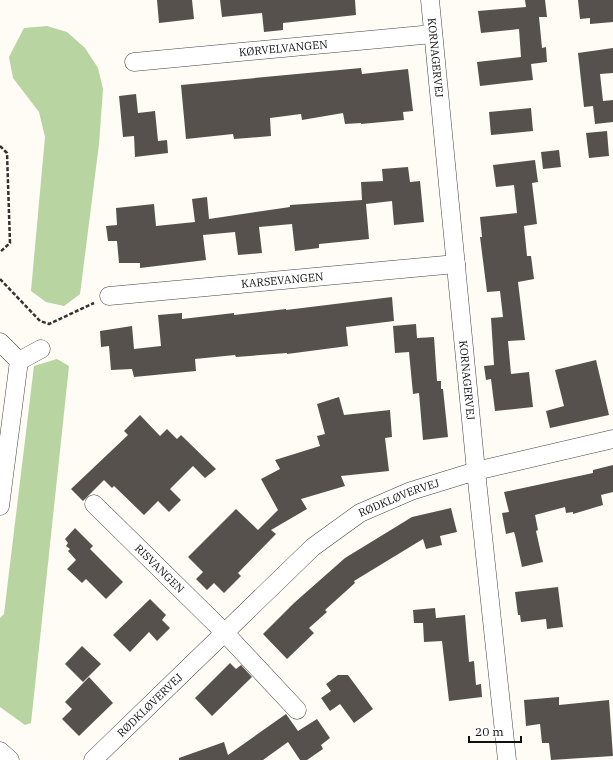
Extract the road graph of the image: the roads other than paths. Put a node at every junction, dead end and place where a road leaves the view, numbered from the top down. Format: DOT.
graph roads {
  1 [pos="430,0"];
  2 [pos="433,34"];
  3 [pos="134,62"];
  4 [pos="456,264"];
  5 [pos="109,296"];
  6 [pos="0,342"];
  7 [pos="41,349"];
  8 [pos="19,362"];
  9 [pos="613,439"];
  10 [pos="4,447"];
  11 [pos="476,471"];
  12 [pos="94,504"];
  13 [pos="0,506"];
  14 [pos="225,633"];
  15 [pos="298,710"];
  16 [pos="0,751"];
  17 [pos="10,760"];
  18 [pos="93,760"];
  19 [pos="506,760"];
  1 -- 2 [label="street, KORNAGERVEJ"];
  2 -- 3 [label="street, KØRVELVANGEN"];
  2 -- 4 [label="street, KORNAGERVEJ"];
  4 -- 5 [label="street, KARSEVANGEN"];
  4 -- 11 [label="street, KORNAGERVEJ"];
  6 -- 8 [label="street"];
  7 -- 8 [label="street"];
  8 -- 10 [label="street"];
  9 -- 11 [label="street, RØDKLØVERVEJ"];
  10 -- 13 [label="street"];
  11 -- 14 [label="street, RØDKLØVERVEJ"];
  11 -- 19 [label="street, KORNAGERVEJ"];
  12 -- 14 [label="street, RISVANGEN"];
  14 -- 15 [label="street"];
  14 -- 18 [label="street, RØDKLØVERVEJ"];
  16 -- 17 [label="street"];
}
